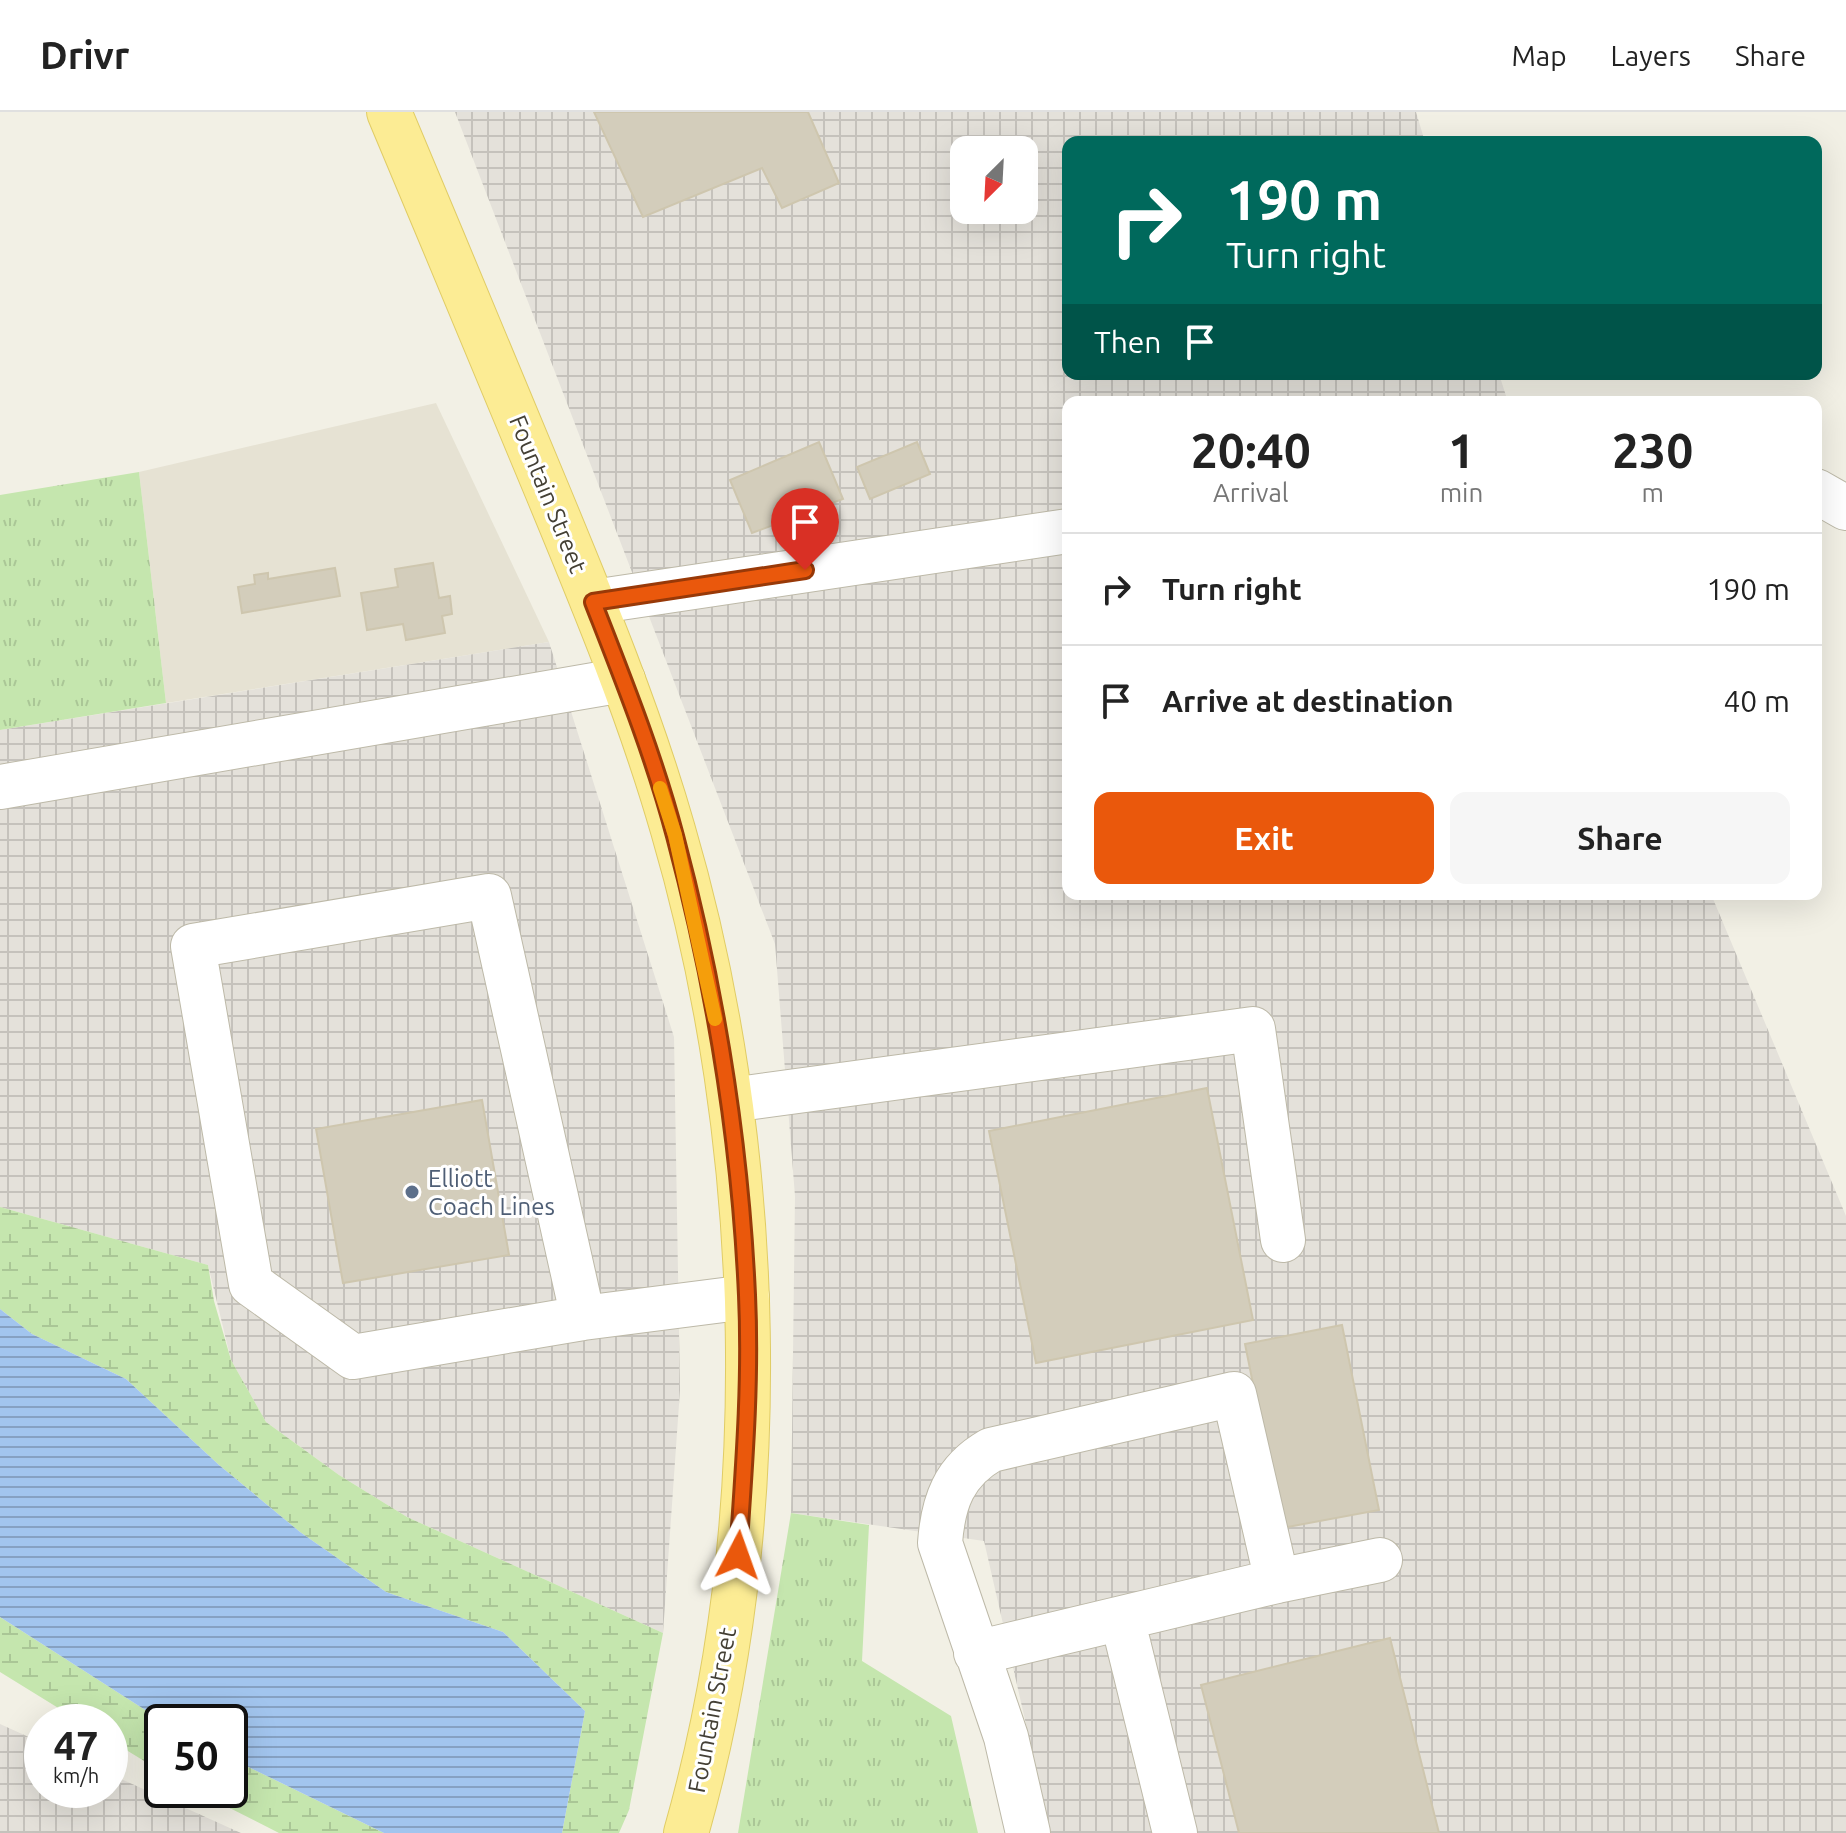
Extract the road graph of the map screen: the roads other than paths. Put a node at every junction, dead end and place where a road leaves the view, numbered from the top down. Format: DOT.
graph roads {
  1 [pos="389,112"];
  2 [pos="1822,494"];
  3 [pos="1846,508"];
  4 [pos="1062,532"];
  5 [pos="593,602"];
  6 [pos="623,680"];
  7 [pos="0,787"];
  8 [pos="731,1100"];
  9 [pos="1283,1240"];
  10 [pos="747,1297"];
  11 [pos="583,1318"];
  12 [pos="1380,1560"];
  13 [pos="1277,1581"];
  14 [pos="1122,1618"];
  15 [pos="976,1653"];
  16 [pos="686,1833"];
  17 [pos="1028,1833"];
  18 [pos="1175,1833"];
  1 -- 5 [label="main road, Fountain Street"];
  2 -- 3 [label="street"];
  4 -- 5 [label="street"];
  5 -- 6 [label="main road, Fountain Street"];
  6 -- 7 [label="street"];
  6 -- 8 [label="main road, Fountain Street"];
  8 -- 9 [label="street"];
  8 -- 10 [label="main road, Fountain Street"];
  10 -- 11 [label="street"];
  10 -- 16 [label="main road, Fountain Street"];
  11 -- 11 [label="street"];
  12 -- 13 [label="street"];
  13 -- 14 [label="street"];
  13 -- 15 [label="street"];
  14 -- 15 [label="street"];
  14 -- 18 [label="street"];
  15 -- 17 [label="street"];
}
